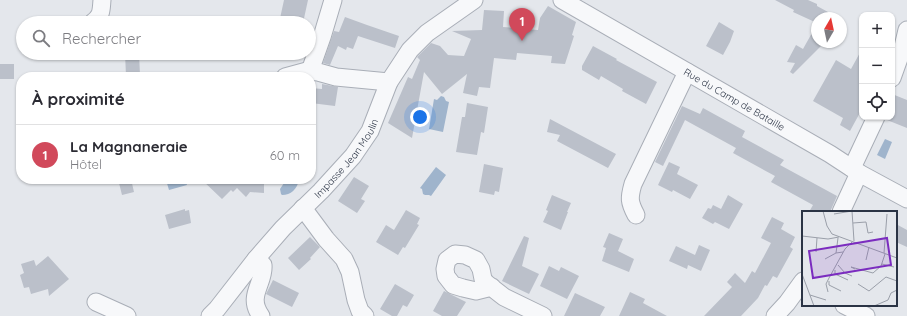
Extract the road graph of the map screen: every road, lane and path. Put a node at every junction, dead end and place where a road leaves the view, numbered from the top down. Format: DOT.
graph roads {
  1 [pos="102,0"];
  2 [pos="333,0"];
  3 [pos="474,0"];
  4 [pos="562,0"];
  5 [pos="100,16"];
  6 [pos="907,30"];
  7 [pos="905,48"];
  8 [pos="316,54"];
  9 [pos="314,60"];
  10 [pos="310,71"];
  11 [pos="895,71"];
  12 [pos="305,72"];
  13 [pos="687,72"];
  14 [pos="389,82"];
  15 [pos="875,120"];
  16 [pos="856,171"];
  17 [pos="907,199"];
  18 [pos="304,208"];
  19 [pos="841,211"];
  20 [pos="636,215"];
  21 [pos="256,259"];
  22 [pos="802,282"];
  23 [pos="492,287"];
  24 [pos="96,302"];
  25 [pos="846,306"];
  26 [pos="127,316"];
  27 [pos="210,316"];
  28 [pos="261,316"];
  29 [pos="365,316"];
  30 [pos="543,316"];
  31 [pos="775,316"];
  32 [pos="866,316"];
  1 -- 5 [label="street"];
  2 -- 8 [label="street"];
  3 -- 14 [label="street, Impasse Jean Moulin"];
  4 -- 13 [label="street, Rue du Camp de Bataille"];
  6 -- 7 [label="street"];
  7 -- 11 [label="street"];
  9 -- 10 [label="street"];
  10 -- 12 [label="street"];
  10 -- 14 [label="street"];
  13 -- 16 [label="street, Rue du Camp de Bataille"];
  13 -- 20 [label="street"];
  14 -- 18 [label="street, Impasse Jean Moulin"];
  15 -- 16 [label="street"];
  16 -- 17 [label="street, Rue du Camp de Bataille"];
  16 -- 19 [label="street"];
  18 -- 21 [label="street, Impasse Jean Moulin"];
  18 -- 29 [label="street"];
  21 -- 27 [label="street, Impasse Jean Moulin"];
  21 -- 28 [label="street"];
  22 -- 31 [label="street"];
  23 -- 30 [label="street"];
  24 -- 26 [label="street"];
  25 -- 32 [label="street"];
}
